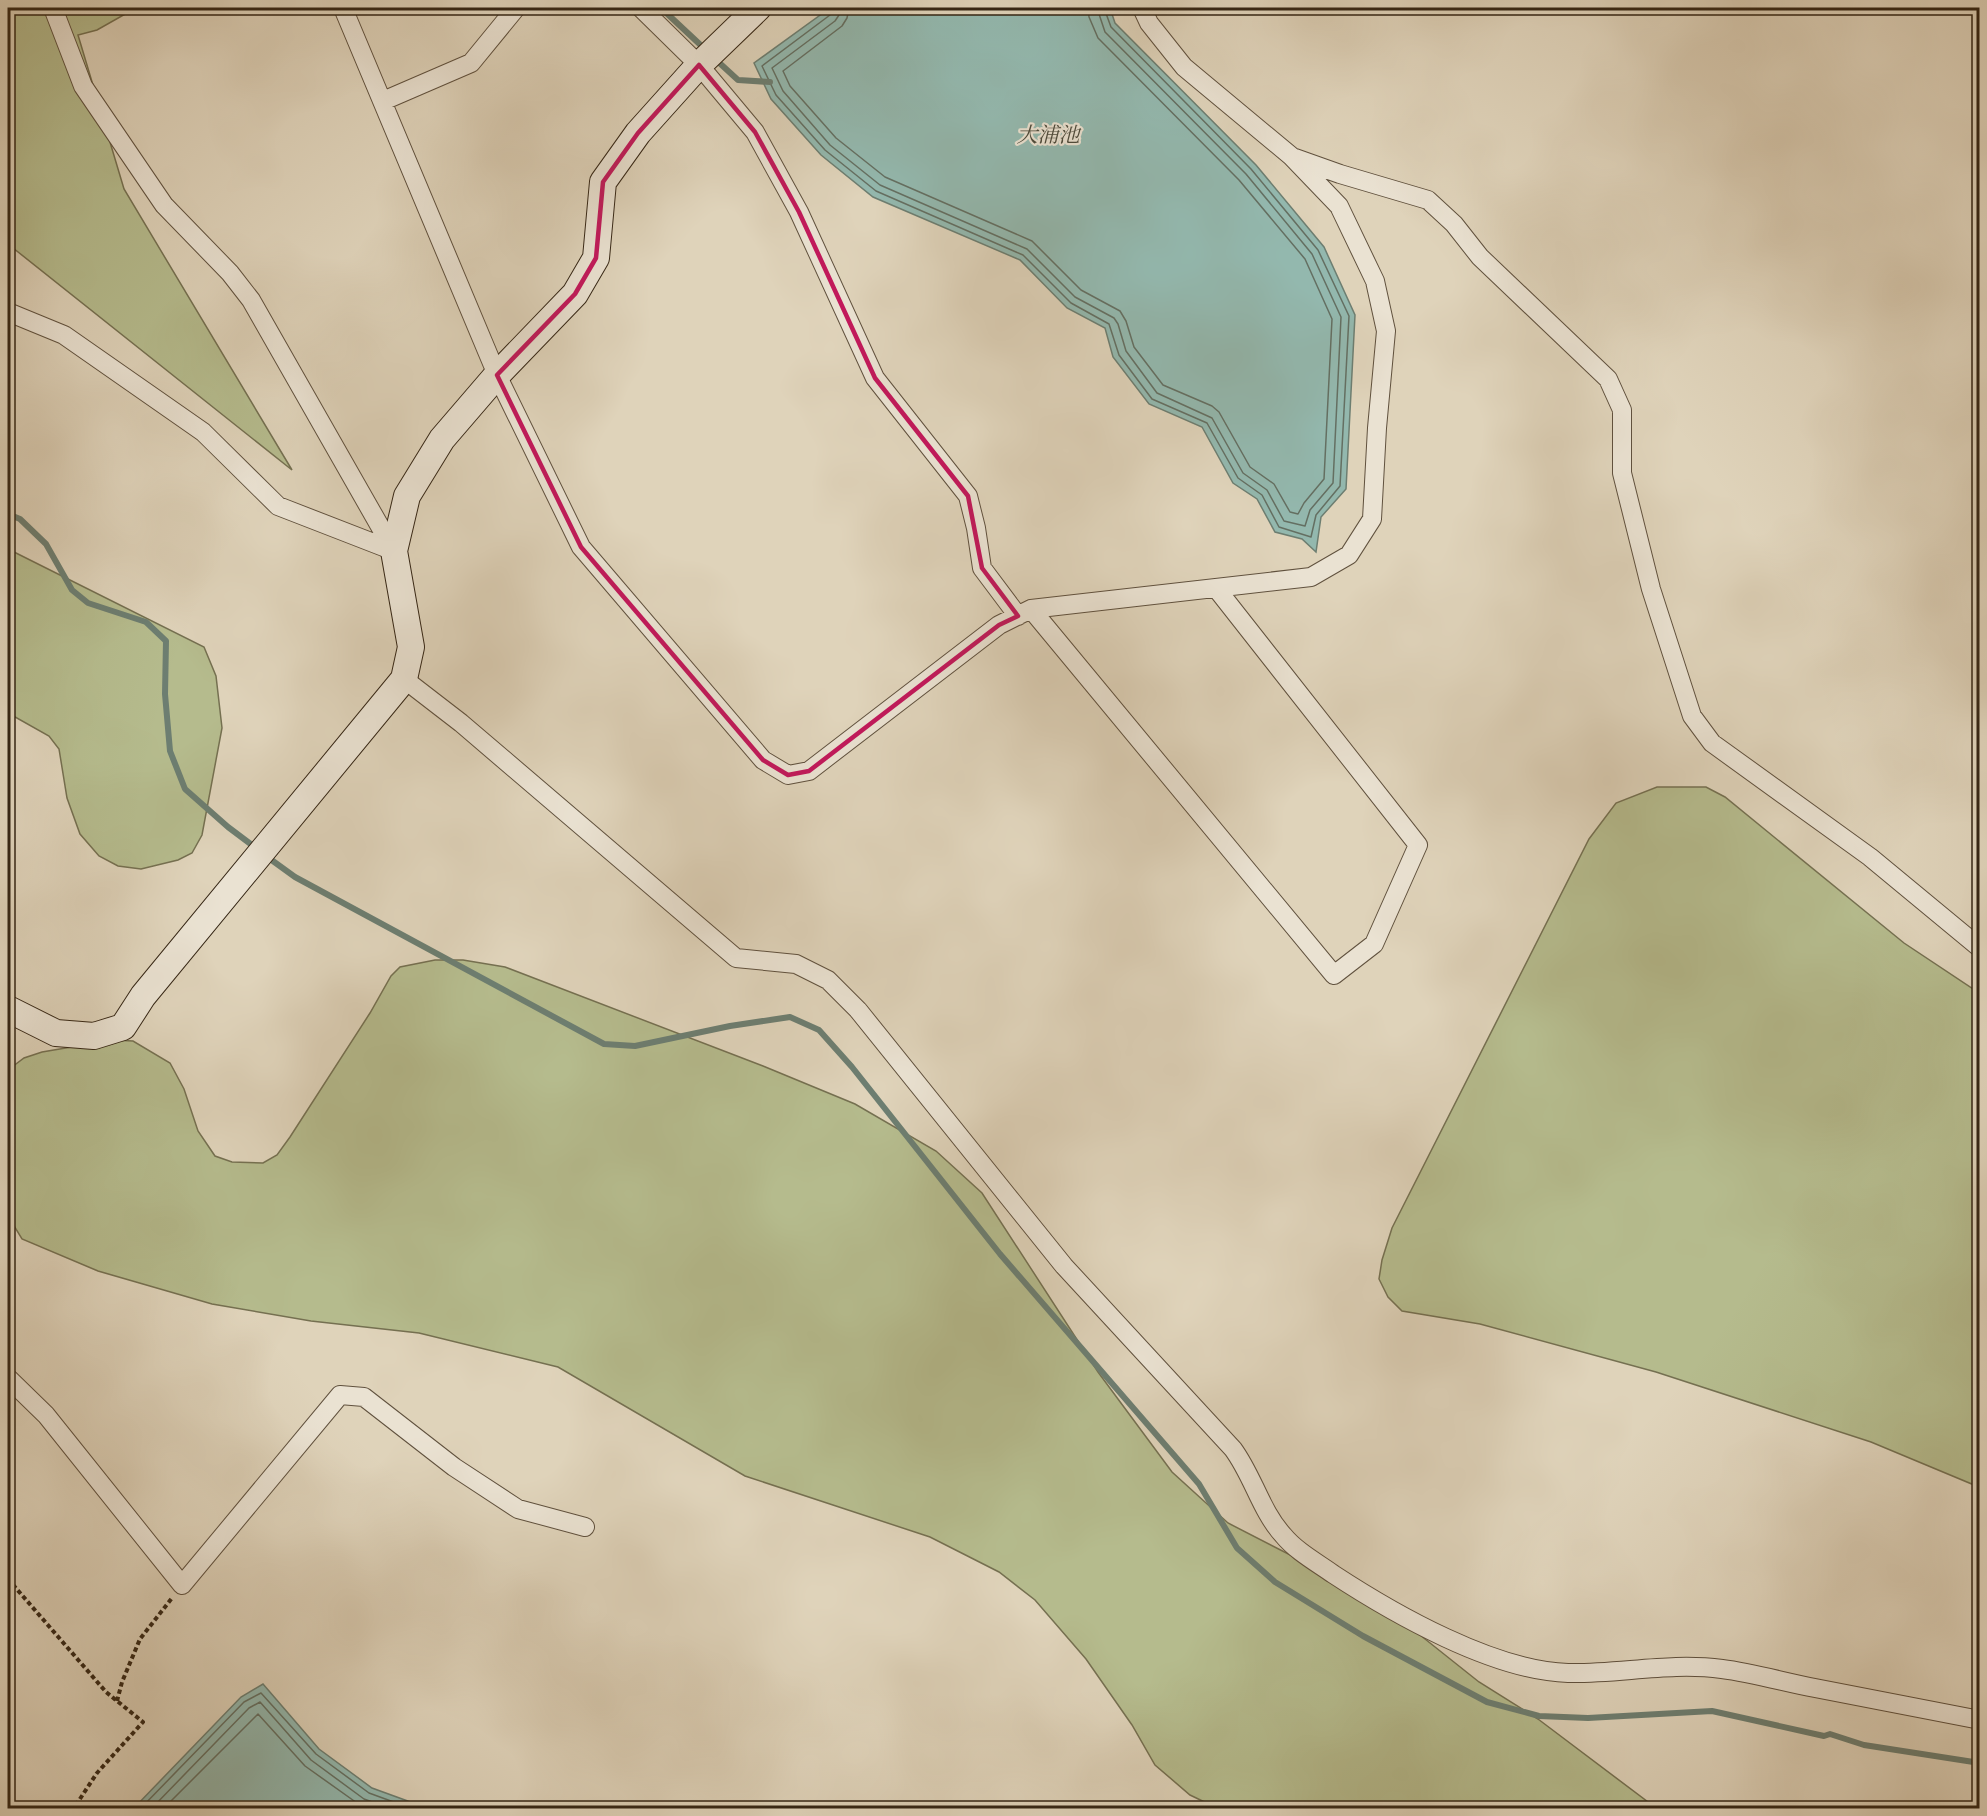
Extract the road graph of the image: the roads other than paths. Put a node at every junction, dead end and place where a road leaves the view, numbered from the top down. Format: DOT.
graph roads {
  1 [pos="52,8"];
  2 [pos="343,8"];
  3 [pos="516,8"];
  4 [pos="641,8"];
  5 [pos="758,8"];
  6 [pos="1142,8"];
  7 [pos="699,65"];
  8 [pos="383,101"];
  9 [pos="1291,156"];
  10 [pos="8,312"];
  11 [pos="497,375"];
  12 [pos="394,551"];
  13 [pos="1216,588"];
  14 [pos="1025,612"];
  15 [pos="404,680"];
  16 [pos="1980,948"];
  17 [pos="8,1009"];
  18 [pos="8,1378"];
  19 [pos="585,1527"];
  20 [pos="1980,1720"];
  1 -- 12 [label="street"];
  2 -- 8 [label="street"];
  3 -- 8 [label="street"];
  4 -- 7 [label="street"];
  5 -- 7 [label="street"];
  6 -- 9 [label="street"];
  7 -- 11 [label="street"];
  7 -- 14 [label="street"];
  8 -- 11 [label="street"];
  9 -- 13 [label="street"];
  9 -- 16 [label="street"];
  10 -- 12 [label="street"];
  11 -- 12 [label="street"];
  11 -- 14 [label="street"];
  12 -- 15 [label="street"];
  13 -- 14 [label="street"];
  13 -- 14 [label="street"];
  15 -- 17 [label="street"];
  15 -- 20 [label="street"];
  18 -- 19 [label="street"];
}
